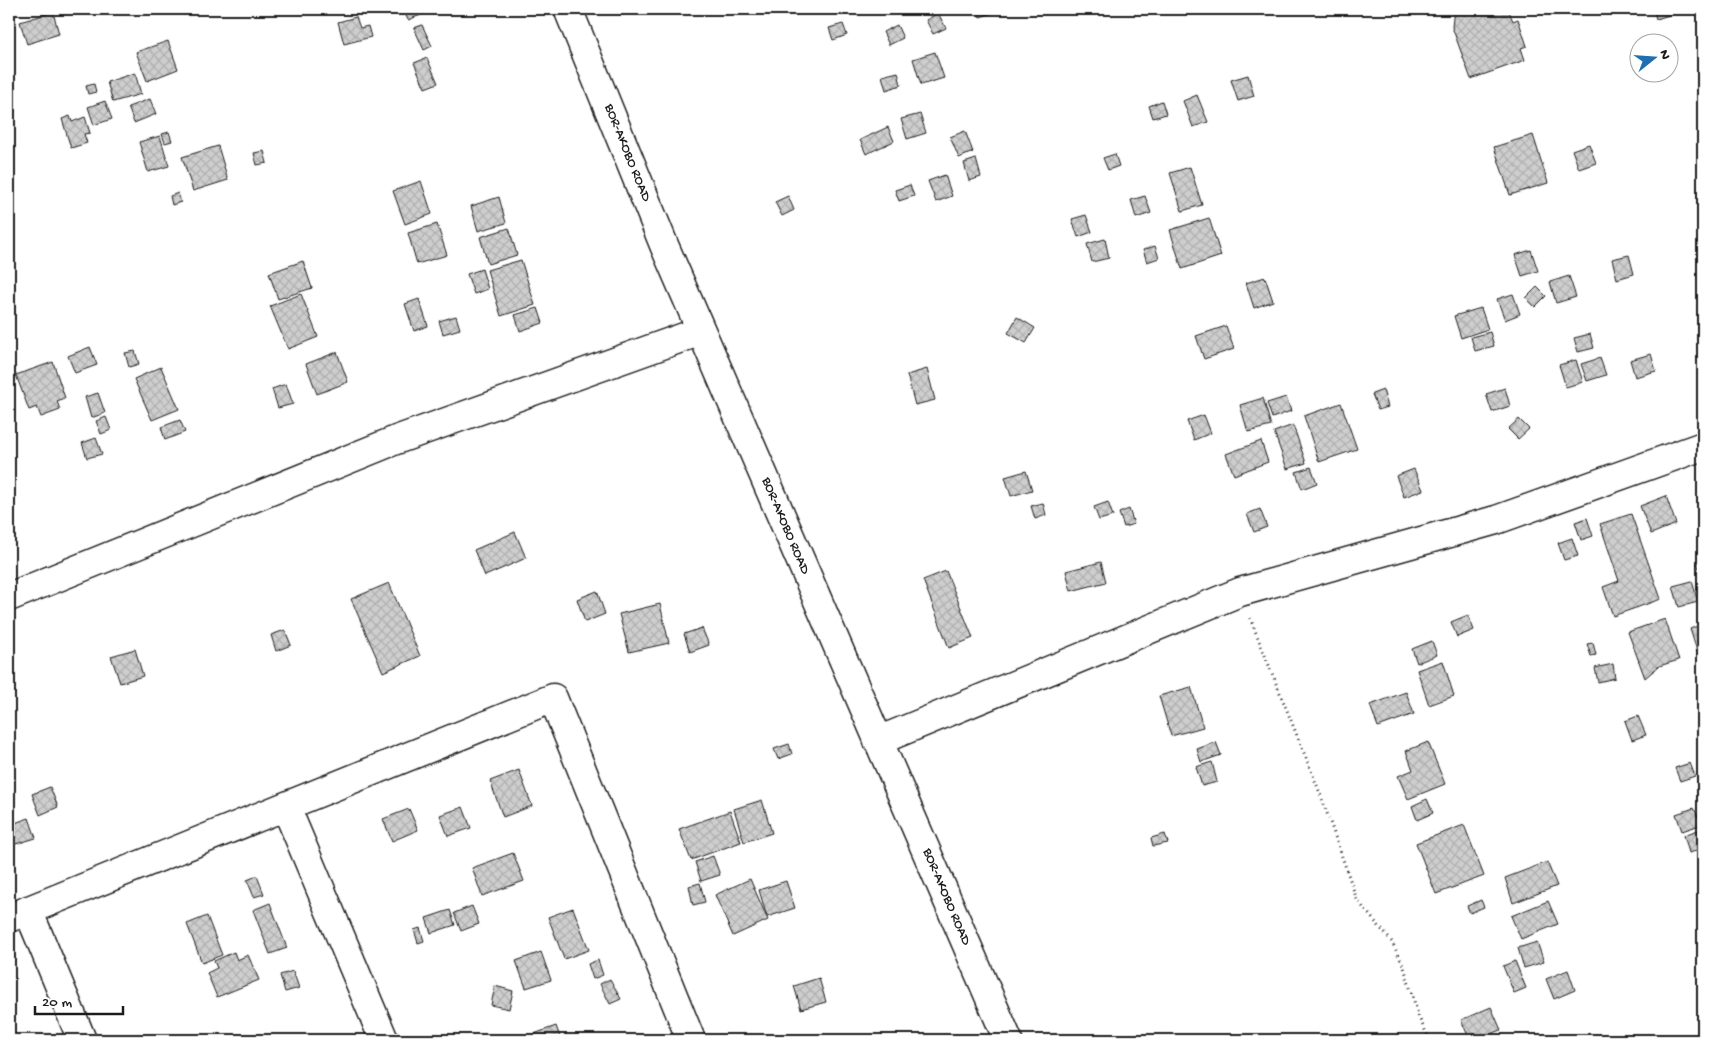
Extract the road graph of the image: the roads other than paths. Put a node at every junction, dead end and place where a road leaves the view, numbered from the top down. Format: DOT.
graph roads {
  1 [pos="568,9"];
  2 [pos="701,331"];
  3 [pos="1703,446"];
  4 [pos="9,597"];
  5 [pos="878,741"];
  6 [pos="286,806"];
  7 [pos="18,914"];
  8 [pos="82,1040"];
  9 [pos="384,1040"];
  10 [pos="691,1040"];
  11 [pos="1008,1040"];
  1 -- 2 [label="street, BOR-AKOBO ROAD"];
  2 -- 4 [label="street"];
  2 -- 5 [label="street, BOR-AKOBO ROAD"];
  3 -- 5 [label="street"];
  5 -- 11 [label="street, BOR-AKOBO ROAD"];
  6 -- 7 [label="street"];
  6 -- 9 [label="street"];
  6 -- 10 [label="street"];
  7 -- 8 [label="street"];
}
